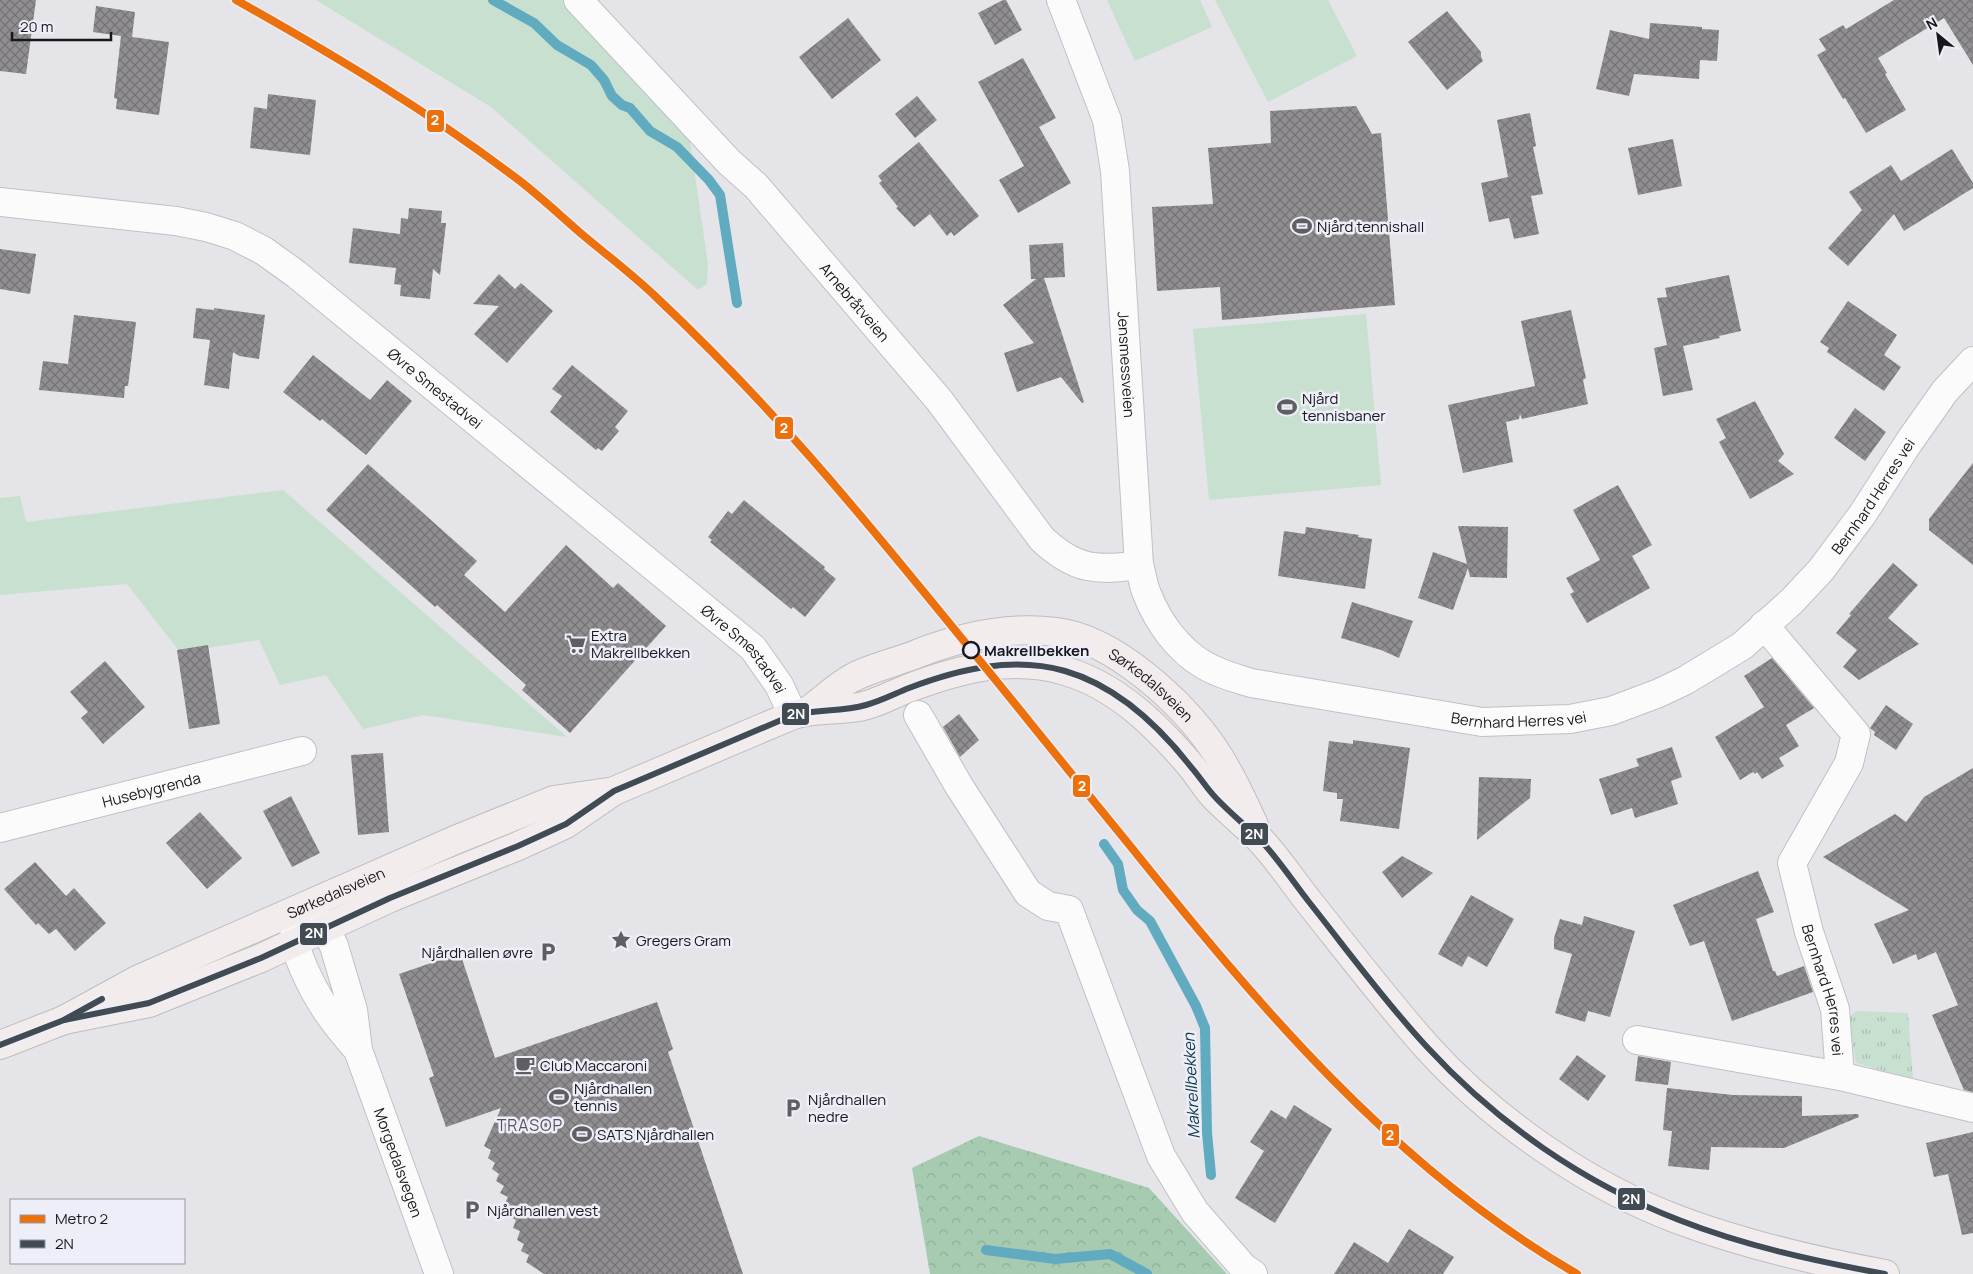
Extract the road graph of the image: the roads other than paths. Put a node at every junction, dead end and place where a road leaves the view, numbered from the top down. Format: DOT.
graph roads {
  1 [pos="578,0"];
  2 [pos="1061,0"];
  3 [pos="0,202"];
  4 [pos="1973,362"];
  5 [pos="1139,564"];
  6 [pos="1764,625"];
  7 [pos="1251,683"];
  8 [pos="801,712"];
  9 [pos="918,715"];
  10 [pos="302,751"];
  11 [pos="614,791"];
  12 [pos="0,828"];
  13 [pos="1263,843"];
  14 [pos="300,909"];
  15 [pos="326,928"];
  16 [pos="295,943"];
  17 [pos="64,1020"];
  18 [pos="1637,1040"];
  19 [pos="0,1045"];
  20 [pos="358,1050"];
  21 [pos="1840,1076"];
  22 [pos="1973,1108"];
  23 [pos="1249,1271"];
  24 [pos="439,1274"];
  25 [pos="1885,1274"];
  1 -- 5 [label="street, Arnebråtveien"];
  2 -- 5 [label="street, Jensmessveien"];
  3 -- 8 [label="street, Øvre Smestadvei"];
  4 -- 6 [label="street, Bernhard Herres vei"];
  5 -- 7 [label="street, Jensmessveien"];
  6 -- 7 [label="street, Bernhard Herres vei"];
  6 -- 21 [label="street, Bernhard Herres vei"];
  8 -- 11 [label="main road, Sørkedalsveien"];
  8 -- 13 [label="main road, Sørkedalsveien"];
  8 -- 13 [label="main road, Sørkedalsveien"];
  9 -- 23 [label="street"];
  10 -- 12 [label="street, Husebygrenda"];
  11 -- 14 [label="main road, Sørkedalsveien"];
  11 -- 15 [label="main road, Sørkedalsveien"];
  13 -- 25 [label="main road, Sørkedalsveien"];
  14 -- 15 [label="street"];
  14 -- 16 [label="street, Morgedalsvegen"];
  14 -- 17 [label="main road, Sørkedalsveien"];
  15 -- 16 [label="main road, Sørkedalsveien"];
  15 -- 20 [label="street, Morgedalsvegen"];
  16 -- 17 [label="main road, Sørkedalsveien"];
  16 -- 20 [label="street, Morgedalsvegen"];
  17 -- 19 [label="main road, Sørkedalsveien"];
  18 -- 21 [label="street, Bernhard Herres vei"];
  20 -- 24 [label="street, Morgedalsvegen"];
  21 -- 22 [label="street, Bernhard Herres vei"];
}
